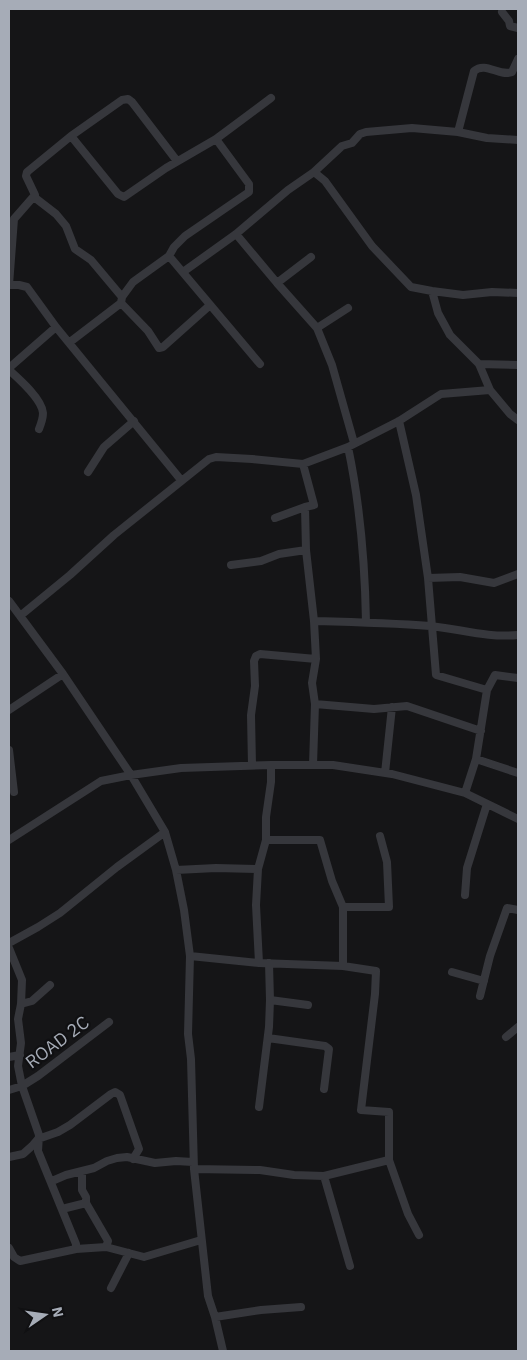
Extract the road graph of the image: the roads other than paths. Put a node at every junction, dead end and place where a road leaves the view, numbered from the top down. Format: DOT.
graph roads {
  1 [pos="502,12"];
  2 [pos="518,28"];
  3 [pos="518,59"];
  4 [pos="271,98"];
  5 [pos="458,132"];
  6 [pos="71,136"];
  7 [pos="216,139"];
  8 [pos="518,140"];
  9 [pos="177,161"];
  10 [pos="314,172"];
  11 [pos="34,197"];
  12 [pos="12,218"];
  13 [pos="236,234"];
  14 [pos="169,256"];
  15 [pos="312,257"];
  16 [pos="183,272"];
  17 [pos="276,283"];
  18 [pos="9,285"];
  19 [pos="432,291"];
  20 [pos="518,293"];
  21 [pos="121,300"];
  22 [pos="209,306"];
  23 [pos="348,308"];
  24 [pos="56,327"];
  25 [pos="317,328"];
  26 [pos="70,342"];
  27 [pos="260,364"];
  28 [pos="479,364"];
  29 [pos="518,365"];
  30 [pos="9,369"];
  31 [pos="490,390"];
  32 [pos="518,420"];
  33 [pos="134,421"];
  34 [pos="398,421"];
  35 [pos="40,429"];
  36 [pos="351,445"];
  37 [pos="303,464"];
  38 [pos="88,472"];
  39 [pos="182,480"];
  40 [pos="305,507"];
  41 [pos="275,518"];
  42 [pos="306,550"];
  43 [pos="231,565"];
  44 [pos="518,574"];
  45 [pos="428,578"];
  46 [pos="9,604"];
  47 [pos="20,616"];
  48 [pos="314,621"];
  49 [pos="366,622"];
  50 [pos="432,626"];
  51 [pos="518,635"];
  52 [pos="316,659"];
  53 [pos="63,674"];
  54 [pos="518,678"];
  55 [pos="487,690"];
  56 [pos="315,704"];
  57 [pos="392,707"];
  58 [pos="9,710"];
  59 [pos="481,731"];
  60 [pos="9,750"];
  61 [pos="476,759"];
  62 [pos="271,765"];
  63 [pos="313,765"];
  64 [pos="252,766"];
  65 [pos="385,773"];
  66 [pos="518,773"];
  67 [pos="131,774"];
  68 [pos="14,792"];
  69 [pos="465,793"];
  70 [pos="487,804"];
  71 [pos="518,819"];
  72 [pos="165,832"];
  73 [pos="380,836"];
  74 [pos="9,840"];
  75 [pos="266,840"];
  76 [pos="258,869"];
  77 [pos="176,870"];
  78 [pos="464,895"];
  79 [pos="343,907"];
  80 [pos="518,910"];
  81 [pos="9,942"];
  82 [pos="9,948"];
  83 [pos="190,956"];
  84 [pos="259,963"];
  85 [pos="269,963"];
  86 [pos="343,966"];
  87 [pos="452,972"];
  88 [pos="484,981"];
  89 [pos="50,985"];
  90 [pos="480,996"];
  91 [pos="270,1000"];
  92 [pos="21,1004"];
  93 [pos="308,1005"];
  94 [pos="109,1022"];
  95 [pos="518,1027"];
  96 [pos="506,1037"];
  97 [pos="268,1038"];
  98 [pos="20,1055"];
  99 [pos="9,1057"];
  100 [pos="22,1086"];
  101 [pos="324,1089"];
  102 [pos="9,1090"];
  103 [pos="259,1107"];
  104 [pos="38,1139"];
  105 [pos="9,1157"];
  106 [pos="133,1159"];
  107 [pos="389,1160"];
  108 [pos="193,1166"];
  109 [pos="82,1171"];
  110 [pos="324,1176"];
  111 [pos="52,1181"];
  112 [pos="86,1202"];
  113 [pos="62,1209"];
  114 [pos="419,1235"];
  115 [pos="201,1240"];
  116 [pos="106,1247"];
  117 [pos="9,1248"];
  118 [pos="76,1249"];
  119 [pos="129,1254"];
  120 [pos="350,1266"];
  121 [pos="111,1288"];
  122 [pos="301,1307"];
  123 [pos="215,1317"];
  124 [pos="223,1351"];
  1 -- 2 [label="street"];
  3 -- 5 [label="street"];
  4 -- 7 [label="street"];
  5 -- 8 [label="street"];
  5 -- 10 [label="street"];
  6 -- 9 [label="street"];
  6 -- 9 [label="street"];
  6 -- 11 [label="street"];
  7 -- 9 [label="street"];
  7 -- 14 [label="street"];
  10 -- 13 [label="street"];
  10 -- 19 [label="street"];
  11 -- 12 [label="street"];
  11 -- 21 [label="street"];
  12 -- 18 [label="street"];
  13 -- 16 [label="street"];
  13 -- 17 [label="street"];
  14 -- 16 [label="street"];
  14 -- 21 [label="street"];
  15 -- 17 [label="street"];
  16 -- 22 [label="street"];
  17 -- 25 [label="street"];
  18 -- 24 [label="street"];
  19 -- 20 [label="street"];
  19 -- 28 [label="street"];
  21 -- 22 [label="street"];
  21 -- 26 [label="street"];
  22 -- 27 [label="street"];
  23 -- 25 [label="street"];
  24 -- 26 [label="street"];
  24 -- 30 [label="street"];
  25 -- 36 [label="street"];
  26 -- 33 [label="street"];
  28 -- 29 [label="street"];
  28 -- 31 [label="street"];
  30 -- 35 [label="street"];
  31 -- 32 [label="street"];
  31 -- 34 [label="street"];
  33 -- 38 [label="street"];
  33 -- 39 [label="street"];
  34 -- 36 [label="street"];
  34 -- 45 [label="street"];
  36 -- 37 [label="street"];
  36 -- 49 [label="street"];
  37 -- 39 [label="street"];
  37 -- 40 [label="street"];
  39 -- 47 [label="street"];
  40 -- 41 [label="street"];
  40 -- 42 [label="street"];
  42 -- 43 [label="street"];
  42 -- 48 [label="street"];
  44 -- 45 [label="street"];
  45 -- 50 [label="street"];
  46 -- 47 [label="street"];
  47 -- 53 [label="street"];
  48 -- 49 [label="street"];
  48 -- 52 [label="street"];
  49 -- 50 [label="street"];
  50 -- 51 [label="street"];
  50 -- 55 [label="street"];
  52 -- 56 [label="street"];
  52 -- 64 [label="street"];
  53 -- 58 [label="street"];
  53 -- 67 [label="street"];
  54 -- 55 [label="street"];
  55 -- 59 [label="street"];
  56 -- 57 [label="street"];
  56 -- 63 [label="street"];
  57 -- 59 [label="street"];
  57 -- 65 [label="street"];
  59 -- 61 [label="street"];
  60 -- 68 [label="street"];
  61 -- 66 [label="street"];
  61 -- 69 [label="street"];
  62 -- 63 [label="street"];
  62 -- 64 [label="street"];
  62 -- 75 [label="street"];
  63 -- 65 [label="street"];
  64 -- 67 [label="street"];
  65 -- 69 [label="street"];
  67 -- 72 [label="street"];
  67 -- 74 [label="street"];
  69 -- 70 [label="street"];
  70 -- 71 [label="street"];
  70 -- 78 [label="street"];
  72 -- 77 [label="street"];
  72 -- 81 [label="street"];
  73 -- 79 [label="street"];
  75 -- 76 [label="street"];
  75 -- 79 [label="street"];
  76 -- 77 [label="street"];
  76 -- 84 [label="street"];
  77 -- 83 [label="street"];
  79 -- 86 [label="street"];
  80 -- 88 [label="street"];
  82 -- 92 [label="street"];
  83 -- 84 [label="street"];
  83 -- 108 [label="street"];
  84 -- 85 [label="street"];
  85 -- 86 [label="street"];
  85 -- 91 [label="street"];
  86 -- 107 [label="street"];
  87 -- 88 [label="street"];
  88 -- 90 [label="street"];
  89 -- 92 [label="street"];
  91 -- 93 [label="street"];
  91 -- 97 [label="street"];
  92 -- 98 [label="street"];
  94 -- 100 [label="street, ROAD 2C"];
  95 -- 96 [label="street"];
  97 -- 101 [label="street"];
  97 -- 103 [label="street"];
  98 -- 99 [label="street"];
  98 -- 100 [label="street"];
  100 -- 102 [label="street, ROAD 2C"];
  100 -- 104 [label="street"];
  104 -- 105 [label="street"];
  104 -- 106 [label="street"];
  104 -- 111 [label="street"];
  106 -- 108 [label="street"];
  106 -- 109 [label="street"];
  107 -- 110 [label="street"];
  107 -- 114 [label="street"];
  108 -- 110 [label="street"];
  108 -- 115 [label="street"];
  109 -- 111 [label="street"];
  109 -- 112 [label="street"];
  110 -- 120 [label="street"];
  111 -- 113 [label="street"];
  112 -- 113 [label="street"];
  112 -- 116 [label="street"];
  113 -- 118 [label="street"];
  115 -- 119 [label="street"];
  115 -- 123 [label="street"];
  116 -- 118 [label="street"];
  116 -- 119 [label="street"];
  117 -- 118 [label="street"];
  119 -- 121 [label="street"];
  122 -- 123 [label="street"];
  123 -- 124 [label="street"];
}
